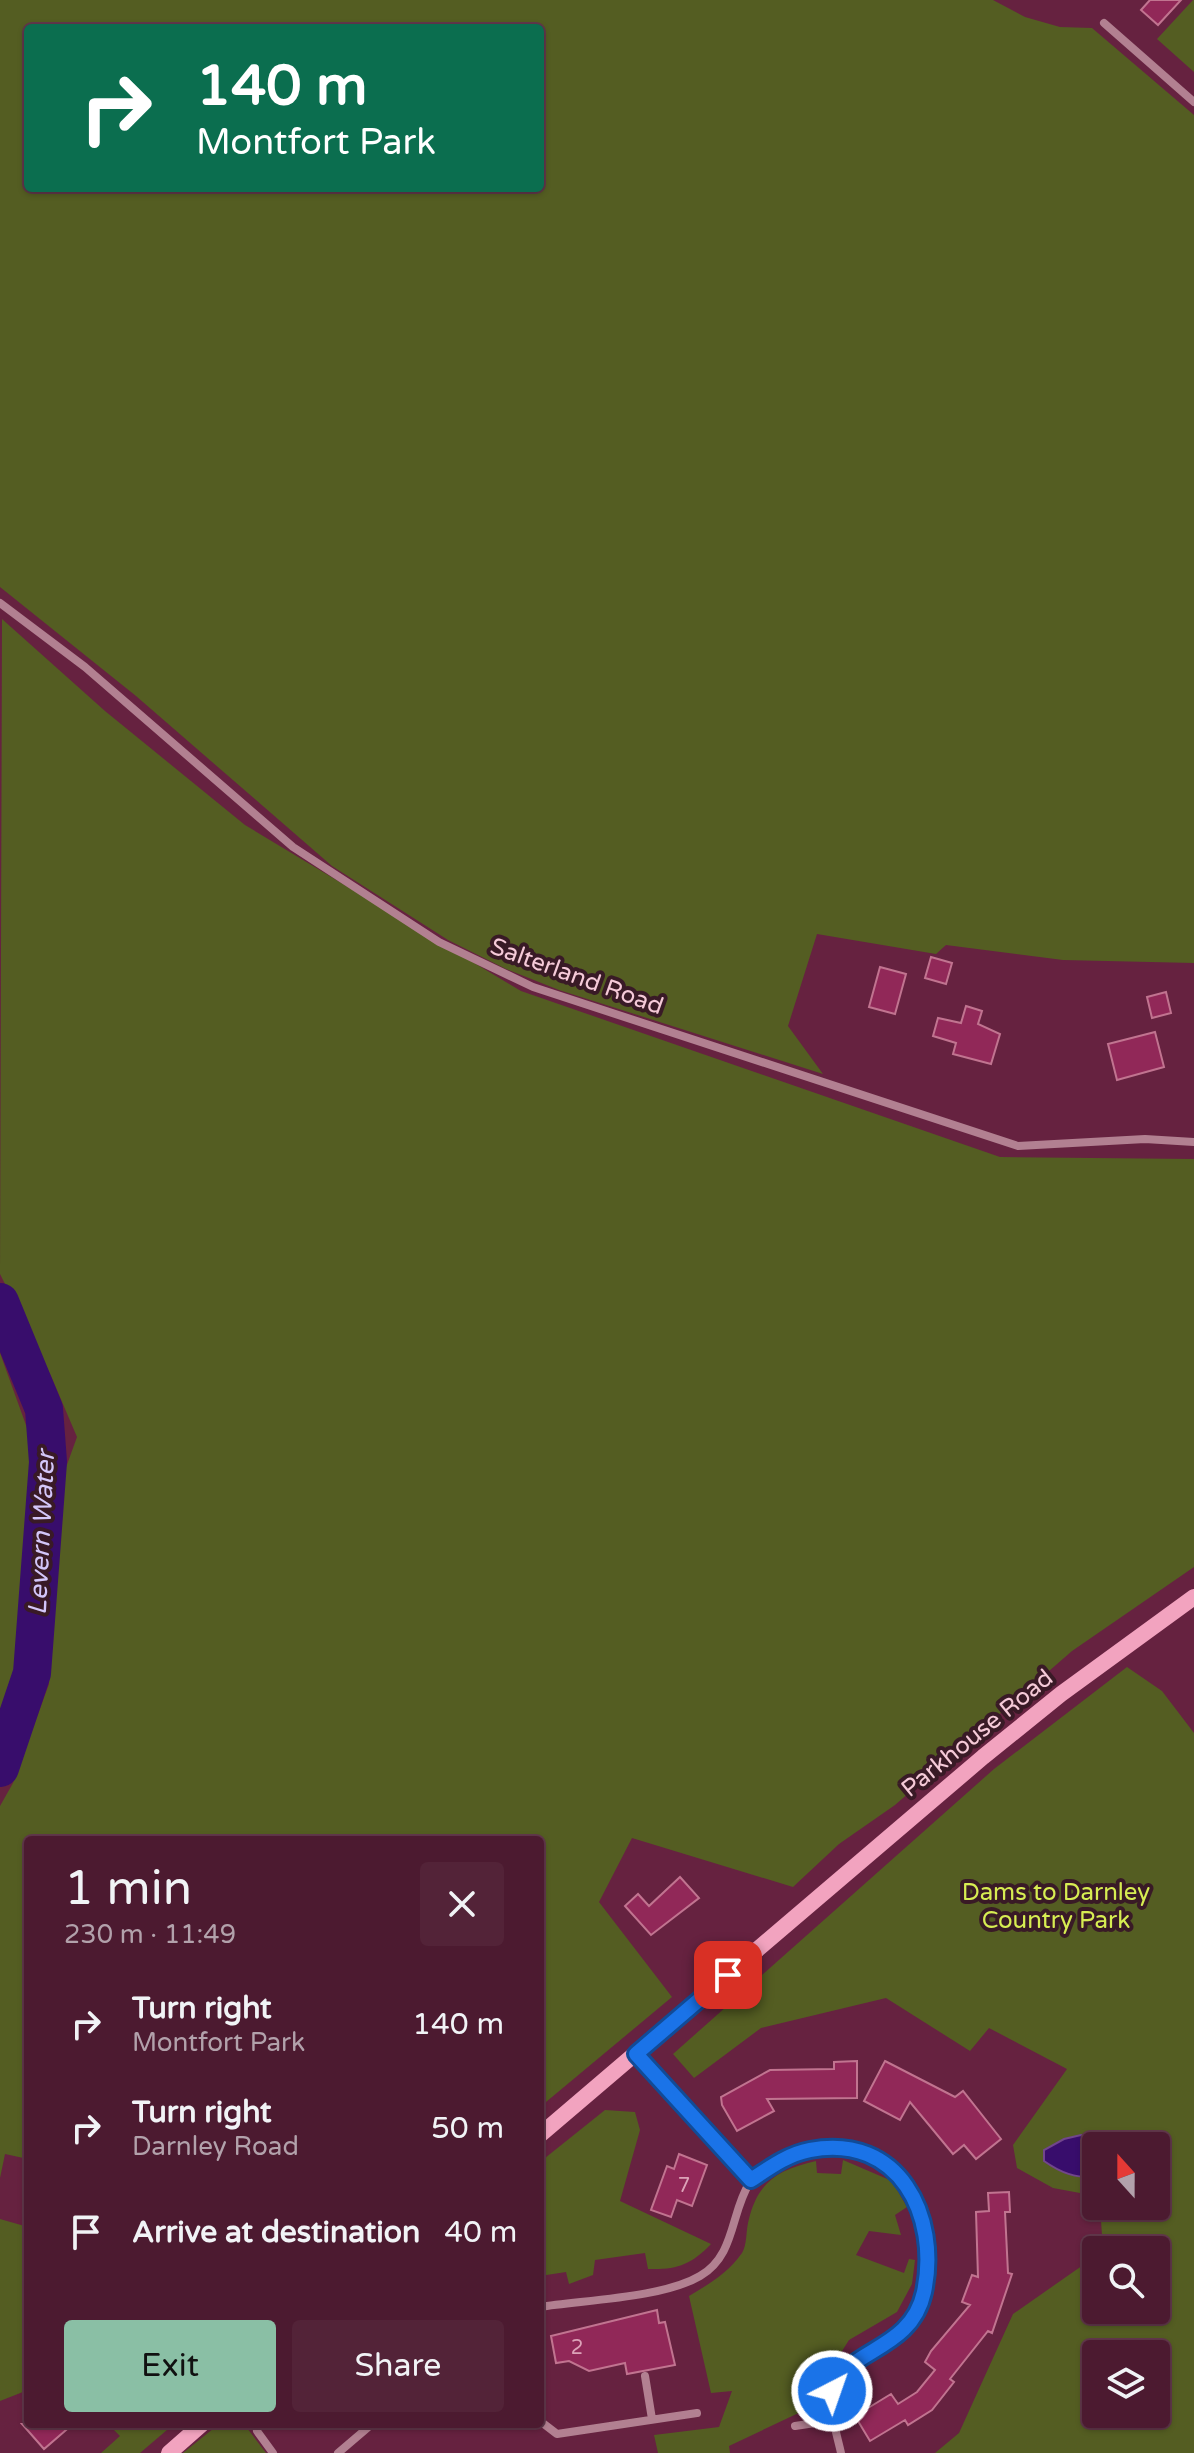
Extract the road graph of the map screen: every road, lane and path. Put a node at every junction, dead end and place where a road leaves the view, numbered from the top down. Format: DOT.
graph roads {
  1 [pos="1104,23"];
  2 [pos="1194,102"];
  3 [pos="0,603"];
  4 [pos="1194,1142"];
  5 [pos="1194,1597"];
  6 [pos="636,2054"];
  7 [pos="544,2132"];
  8 [pos="751,2180"];
  9 [pos="544,2306"];
  10 [pos="645,2376"];
  11 [pos="697,2413"];
  12 [pos="652,2419"];
  13 [pos="835,2420"];
  14 [pos="544,2424"];
  15 [pos="795,2426"];
  16 [pos="197,2428"];
  17 [pos="367,2428"];
  18 [pos="257,2431"];
  19 [pos="169,2453"];
  20 [pos="273,2453"];
  21 [pos="338,2453"];
  22 [pos="841,2453"];
  1 -- 2 [label="street"];
  3 -- 4 [label="street, Salterland Road"];
  5 -- 6 [label="main road, Parkhouse Road"];
  6 -- 7 [label="main road, Parkhouse Road"];
  6 -- 8 [label="street"];
  8 -- 9 [label="street"];
  8 -- 13 [label="street"];
  10 -- 12 [label="street"];
  11 -- 12 [label="street"];
  12 -- 14 [label="street"];
  13 -- 15 [label="street"];
  13 -- 22 [label="street"];
  16 -- 19 [label="main road"];
  17 -- 21 [label="street"];
  18 -- 20 [label="street"];
}
